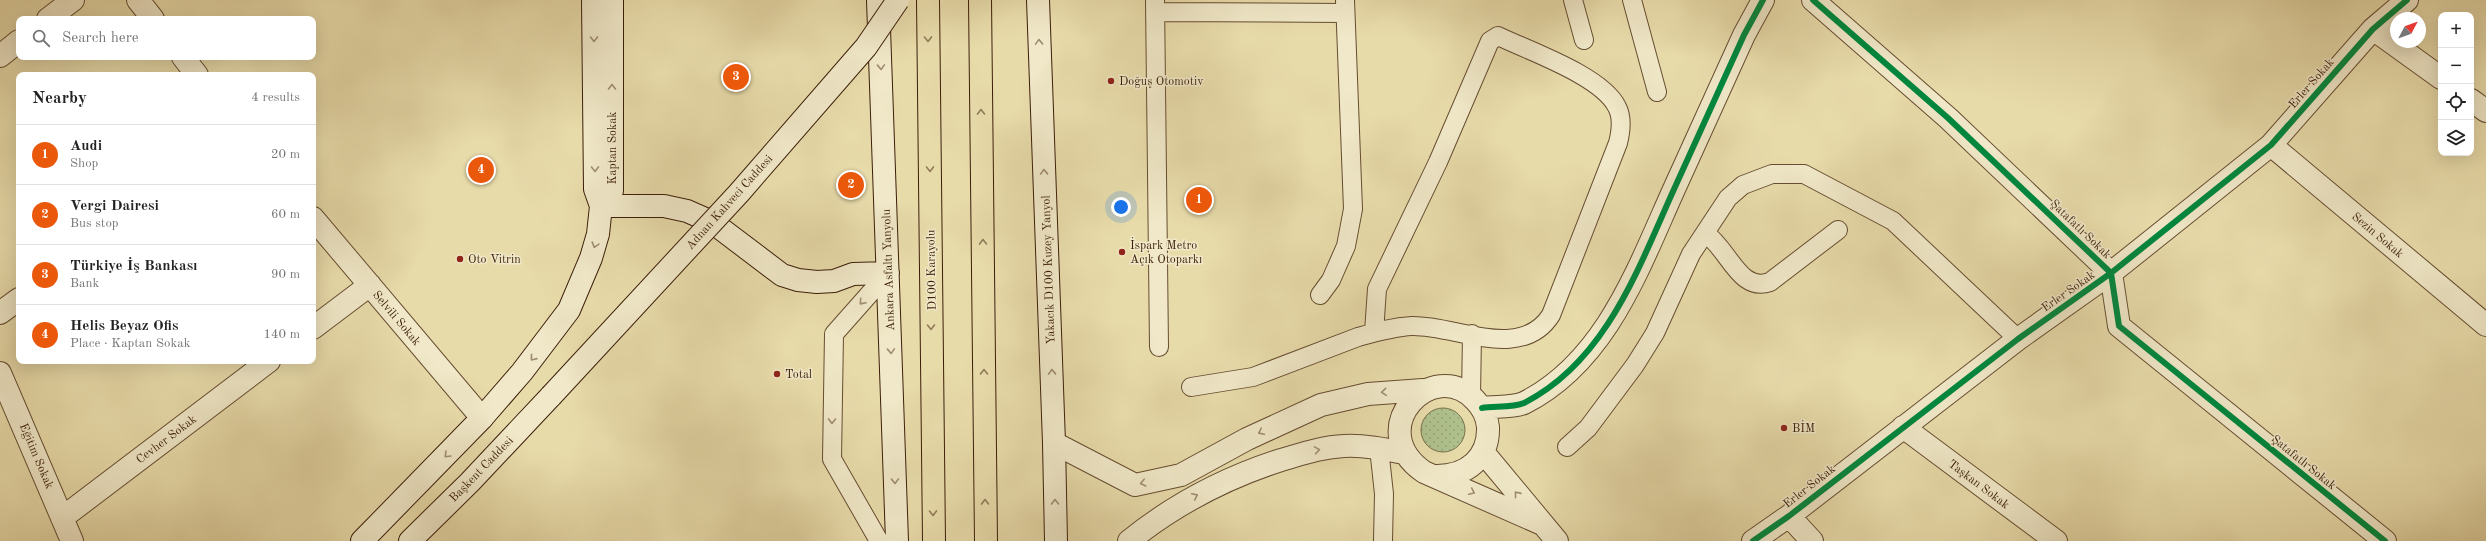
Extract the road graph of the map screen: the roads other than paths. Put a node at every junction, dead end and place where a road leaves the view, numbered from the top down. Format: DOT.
graph roads {
  1 [pos="73,0"];
  2 [pos="138,0"];
  3 [pos="594,0"];
  4 [pos="612,0"];
  5 [pos="878,0"];
  6 [pos="898,0"];
  7 [pos="928,0"];
  8 [pos="980,0"];
  9 [pos="1038,0"];
  10 [pos="1573,0"];
  11 [pos="1632,0"];
  12 [pos="1763,0"];
  13 [pos="1813,0"];
  14 [pos="2407,0"];
  15 [pos="1155,6"];
  16 [pos="1345,7"];
  17 [pos="52,16"];
  18 [pos="151,16"];
  19 [pos="2373,29"];
  20 [pos="1584,40"];
  21 [pos="16,43"];
  22 [pos="0,56"];
  23 [pos="185,60"];
  24 [pos="195,72"];
  25 [pos="2438,76"];
  26 [pos="1657,92"];
  27 [pos="2474,102"];
  28 [pos="2486,111"];
  29 [pos="2271,145"];
  30 [pos="601,206"];
  31 [pos="316,222"];
  32 [pos="1838,230"];
  33 [pos="1705,233"];
  34 [pos="888,273"];
  35 [pos="2111,273"];
  36 [pos="370,285"];
  37 [pos="1320,295"];
  38 [pos="16,301"];
  39 [pos="0,313"];
  40 [pos="2486,325"];
  41 [pos="316,326"];
  42 [pos="1374,332"];
  43 [pos="1472,334"];
  44 [pos="2018,339"];
  45 [pos="1159,347"];
  46 [pos="265,364"];
  47 [pos="0,372"];
  48 [pos="1191,387"];
  49 [pos="1423,390"];
  50 [pos="551,396"];
  51 [pos="1476,402"];
  52 [pos="482,418"];
  53 [pos="1903,427"];
  54 [pos="1054,443"];
  55 [pos="1567,447"];
  56 [pos="1379,448"];
  57 [pos="1483,452"];
  58 [pos="1404,453"];
  59 [pos="1437,476"];
  60 [pos="1789,516"];
  61 [pos="62,518"];
  62 [pos="1542,524"];
  63 [pos="72,541"];
  64 [pos="362,541"];
  65 [pos="410,541"];
  66 [pos="880,541"];
  67 [pos="897,541"];
  68 [pos="934,541"];
  69 [pos="986,541"];
  70 [pos="1056,541"];
  71 [pos="1129,541"];
  72 [pos="1383,541"];
  73 [pos="1557,541"];
  74 [pos="1753,541"];
  75 [pos="1812,541"];
  76 [pos="2056,541"];
  77 [pos="2385,541"];
  1 -- 17 [label="street"];
  2 -- 18 [label="street"];
  3 -- 30 [label="street, Kaptan Sokak, one-way"];
  30 -- 4 [label="street, Kaptan Sokak, one-way"];
  5 -- 34 [label="street, Ankara Asfaltı Yanyolu, one-way"];
  6 -- 50 [label="street, Adnan Kahveci Caddesi, bridge"];
  7 -- 68 [label="highway, D100 Karayolu, one-way"];
  69 -- 8 [label="highway, one-way"];
  54 -- 9 [label="street, Yakacık D100 Kuzey Yanyol, one-way"];
  10 -- 20 [label="lane"];
  11 -- 26 [label="lane"];
  12 -- 51 [label="street"];
  13 -- 35 [label="street, Şatafatlı Sokak"];
  14 -- 19 [label="street, Erler Sokak"];
  15 -- 16 [label="lane"];
  15 -- 45 [label="lane"];
  16 -- 37 [label="lane"];
  19 -- 25 [label="street"];
  19 -- 29 [label="street, Erler Sokak"];
  21 -- 22 [label="street"];
  23 -- 24 [label="street"];
  27 -- 28 [label="street"];
  29 -- 35 [label="street, Erler Sokak"];
  29 -- 40 [label="street, Sezin Sokak"];
  30 -- 34 [label="street"];
  30 -- 52 [label="street, one-way"];
  31 -- 36 [label="street, Selvili Sokak"];
  32 -- 33 [label="lane"];
  33 -- 44 [label="lane"];
  33 -- 55 [label="lane"];
  34 -- 66 [label="lane, one-way"];
  34 -- 67 [label="street, Ankara Asfaltı Yanyolu, one-way"];
  35 -- 44 [label="street, Erler Sokak"];
  35 -- 77 [label="street, Şatafatlı Sokak"];
  36 -- 41 [label="street"];
  36 -- 52 [label="street, Selvili Sokak"];
  38 -- 39 [label="street"];
  42 -- 43 [label="lane"];
  42 -- 43 [label="lane"];
  42 -- 48 [label="lane"];
  43 -- 51 [label="lane"];
  44 -- 53 [label="street, Erler Sokak"];
  46 -- 61 [label="street, Cevher Sokak"];
  47 -- 61 [label="street, Eğitim Sokak"];
  49 -- 51 [label="street"];
  49 -- 54 [label="street, one-way"];
  49 -- 58 [label="street"];
  50 -- 65 [label="street, Başkent Caddesi"];
  51 -- 57 [label="street"];
  52 -- 64 [label="street, one-way"];
  53 -- 60 [label="street, Erler Sokak"];
  53 -- 76 [label="street, Taşkan Sokak"];
  70 -- 54 [label="street, Yakacık D100 Kuzey Yanyol, one-way"];
  56 -- 58 [label="street"];
  71 -- 56 [label="street, one-way"];
  56 -- 72 [label="lane"];
  57 -- 59 [label="street"];
  62 -- 57 [label="street, one-way"];
  58 -- 59 [label="street"];
  59 -- 62 [label="street, one-way"];
  60 -- 74 [label="street, Erler Sokak"];
  60 -- 75 [label="street"];
  61 -- 63 [label="street, Eğitim Sokak"];
  62 -- 73 [label="street"];
}
